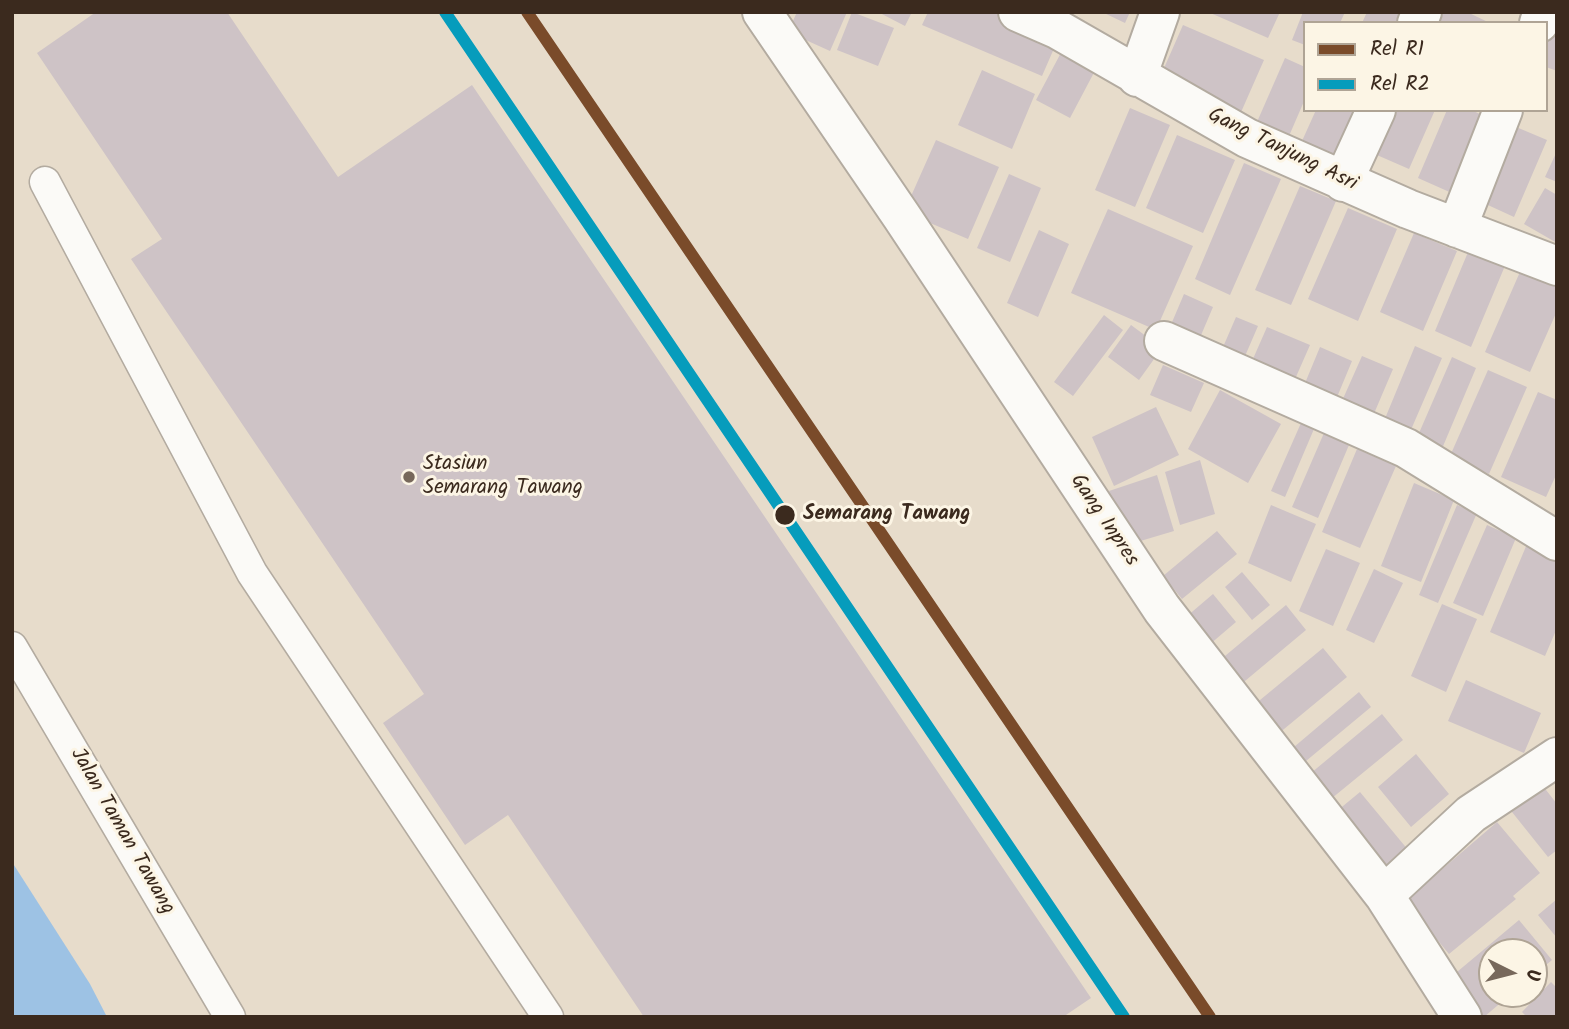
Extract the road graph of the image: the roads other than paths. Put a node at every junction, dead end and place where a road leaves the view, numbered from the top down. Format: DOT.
graph roads {
  1 [pos="762,12"];
  2 [pos="1018,12"];
  3 [pos="1160,12"];
  4 [pos="1137,77"];
  5 [pos="1375,112"];
  6 [pos="1502,112"];
  7 [pos="1343,182"];
  8 [pos="45,183"];
  9 [pos="1457,228"];
  10 [pos="1557,266"];
  11 [pos="1164,341"];
  12 [pos="1557,541"];
  13 [pos="12,647"];
  14 [pos="1552,768"];
  15 [pos="1384,895"];
  16 [pos="230,1017"];
  17 [pos="548,1017"];
  18 [pos="1462,1017"];
  1 -- 15 [label="street, Gang Inpres"];
  2 -- 4 [label="street, Gang Tanjung Asri"];
  3 -- 4 [label="street"];
  4 -- 7 [label="street, Gang Tanjung Asri"];
  5 -- 7 [label="street"];
  6 -- 9 [label="street"];
  7 -- 9 [label="street, Gang Tanjung Asri"];
  8 -- 17 [label="lane"];
  9 -- 10 [label="street, Gang Tanjung Asri"];
  11 -- 12 [label="street"];
  13 -- 16 [label="lane, Jalan Taman Tawang"];
  14 -- 15 [label="street"];
  15 -- 18 [label="street, Gang Inpres"];
}
